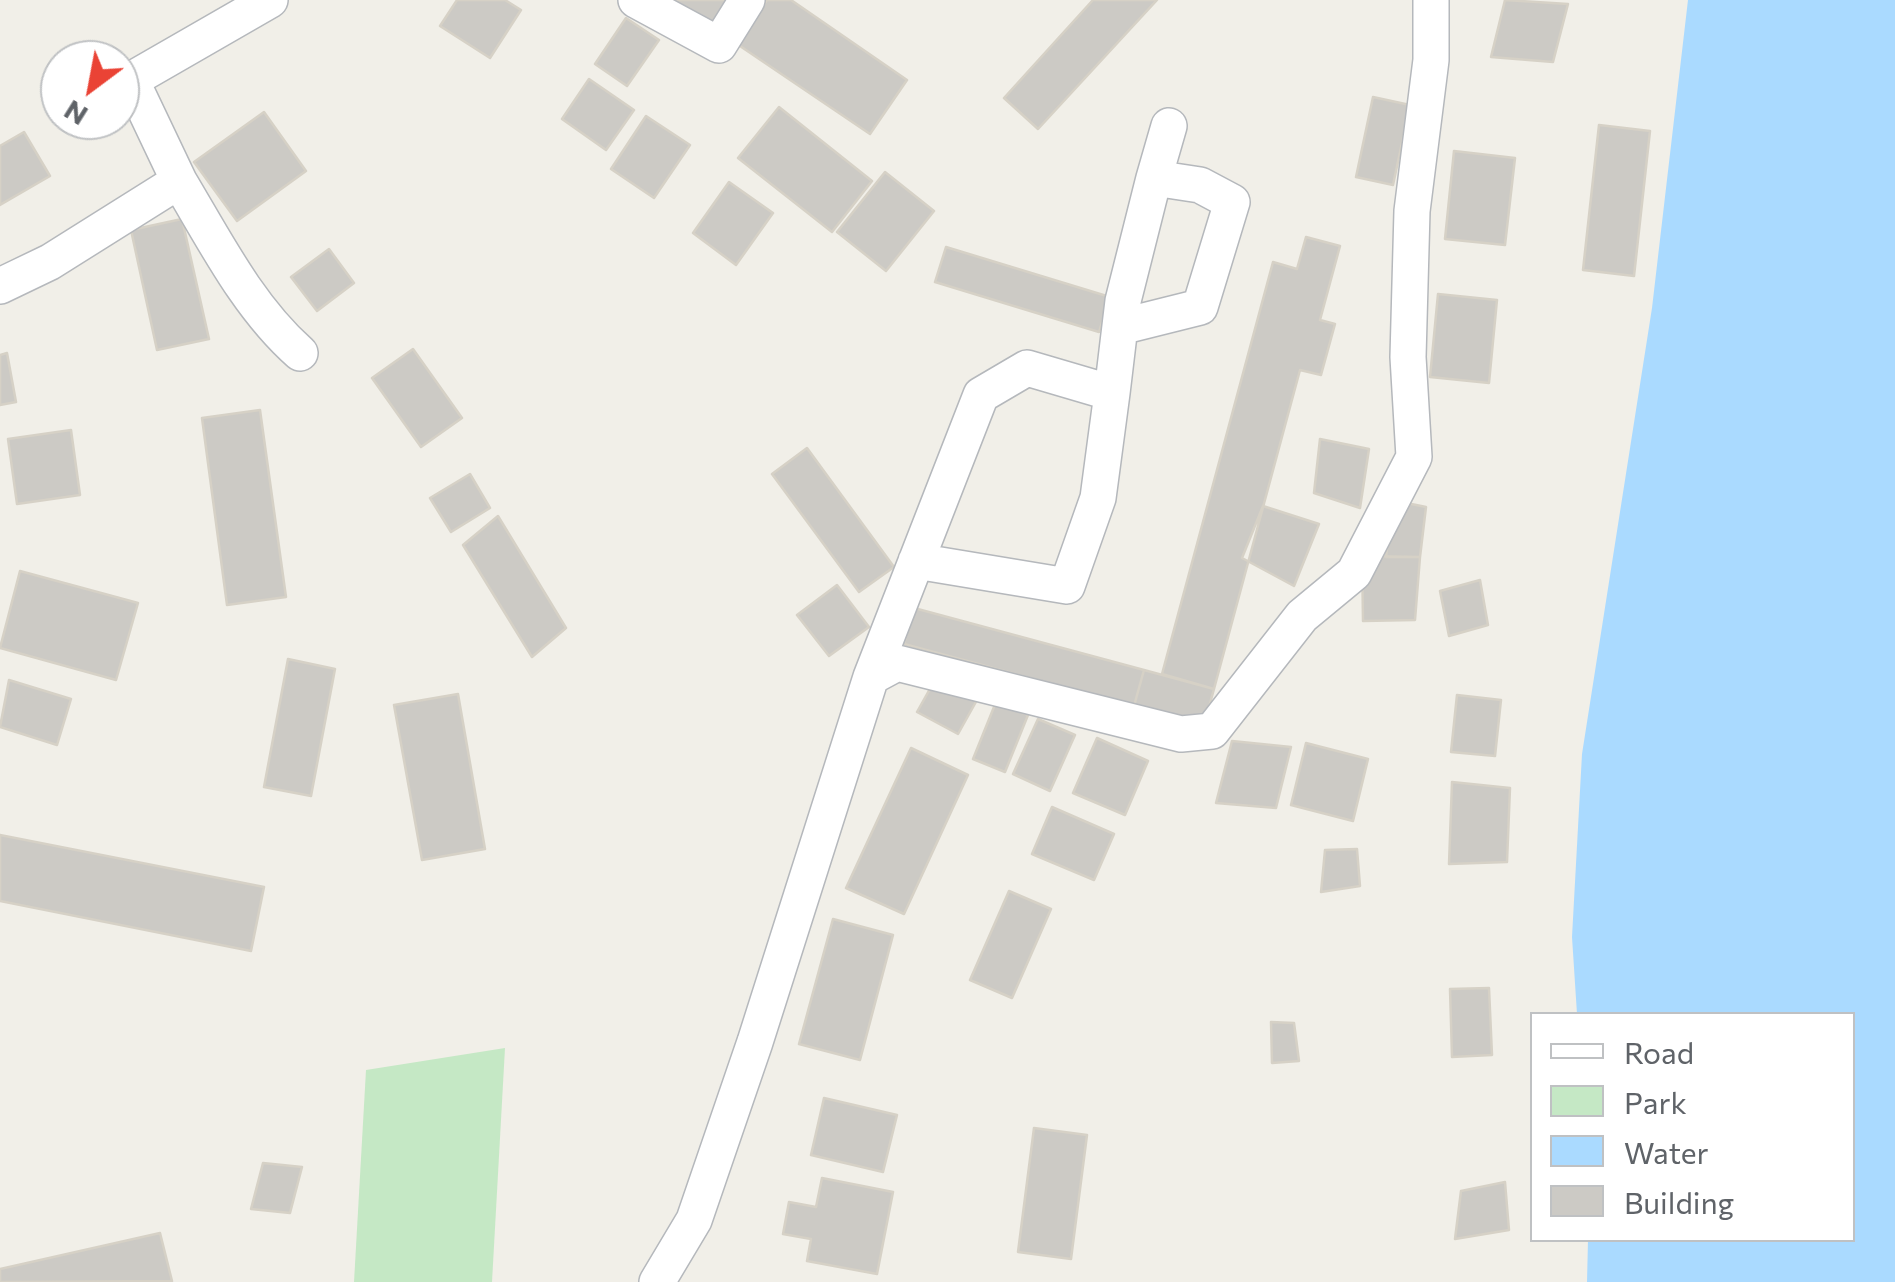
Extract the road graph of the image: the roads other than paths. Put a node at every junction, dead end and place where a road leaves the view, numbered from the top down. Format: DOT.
graph roads {
  1 [pos="270,0"];
  2 [pos="636,0"];
  3 [pos="748,0"];
  4 [pos="1430,0"];
  5 [pos="1169,126"];
  6 [pos="1154,178"];
  7 [pos="180,182"];
  8 [pos="0,286"];
  9 [pos="1120,327"];
  10 [pos="300,354"];
  11 [pos="1112,393"];
  12 [pos="916,561"];
  13 [pos="871,677"];
  14 [pos="657,1282"];
  1 -- 7 [label="street"];
  2 -- 3 [label="street"];
  4 -- 13 [label="street"];
  5 -- 6 [label="street"];
  6 -- 9 [label="street"];
  6 -- 9 [label="street"];
  7 -- 8 [label="street"];
  7 -- 10 [label="street"];
  9 -- 11 [label="street"];
  11 -- 12 [label="street"];
  11 -- 12 [label="street"];
  12 -- 13 [label="street"];
  13 -- 14 [label="street"];
}
